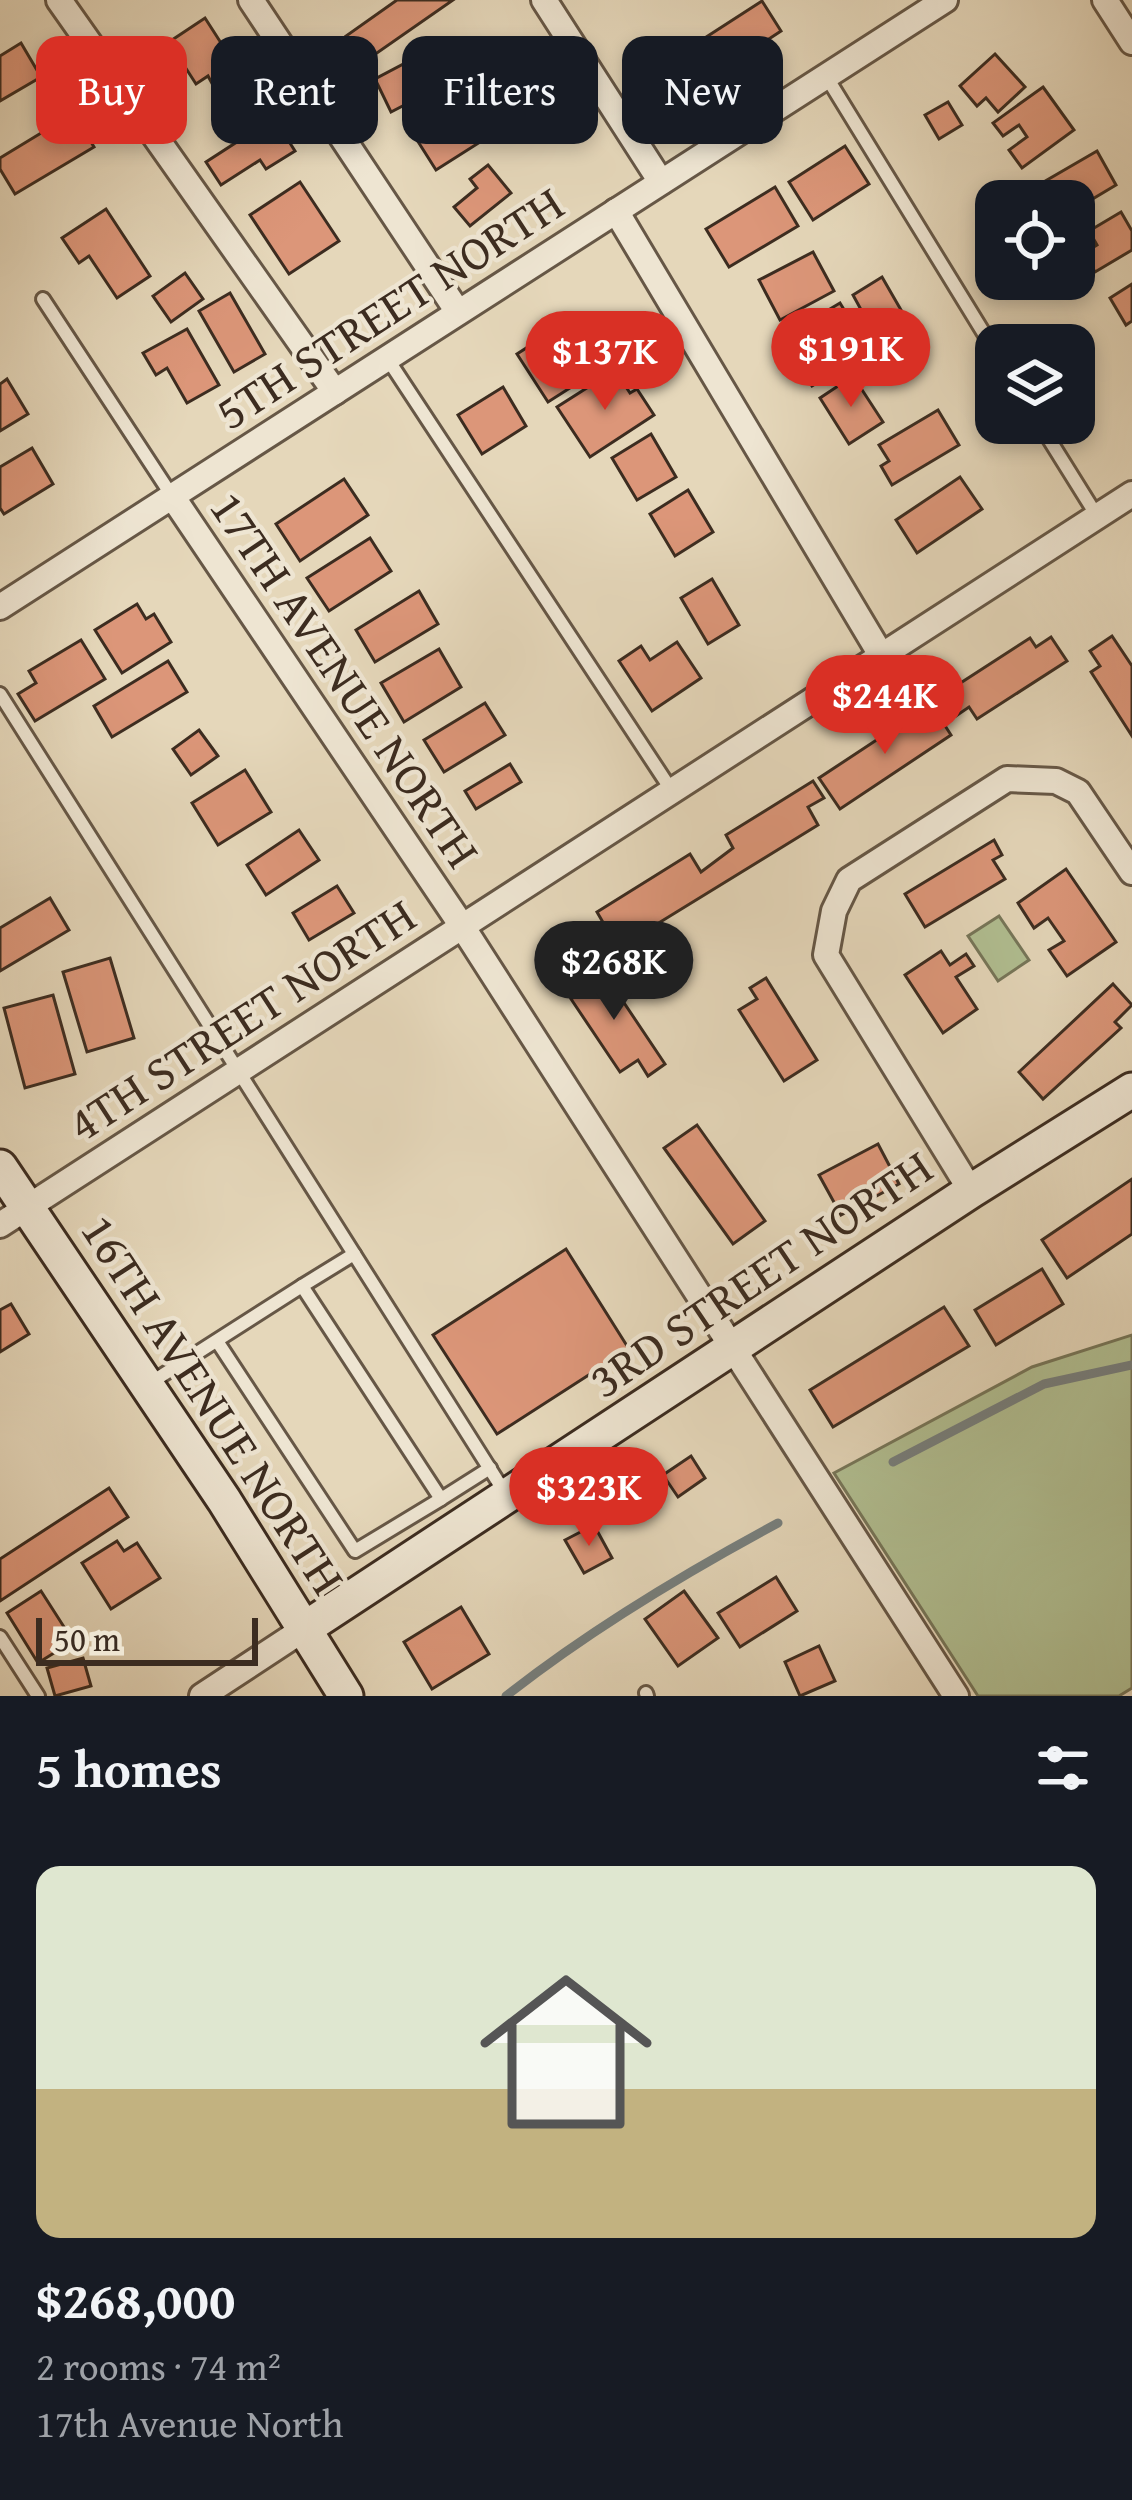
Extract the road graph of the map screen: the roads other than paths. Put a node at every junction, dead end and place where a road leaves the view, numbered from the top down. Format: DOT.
graph roads {
  1 [pos="59,0"];
  2 [pos="251,0"];
  3 [pos="544,0"];
  4 [pos="945,0"];
  5 [pos="1105,0"];
  6 [pos="1132,42"];
  7 [pos="826,76"];
  8 [pos="661,182"];
  9 [pos="616,212"];
  10 [pos="43,298"];
  11 [pos="458,312"];
  12 [pos="978,324"];
  13 [pos="387,358"];
  14 [pos="334,392"];
  15 [pos="1052,444"];
  16 [pos="1132,494"];
  17 [pos="172,496"];
  18 [pos="1097,516"];
  19 [pos="0,607"];
  20 [pos="881,655"];
  21 [pos="0,694"];
  22 [pos="671,791"];
  23 [pos="1132,872"];
  24 [pos="462,926"];
  25 [pos="238,1071"];
  26 [pos="1132,1090"];
  27 [pos="0,1166"];
  28 [pos="971,1191"];
  29 [pos="14,1216"];
  30 [pos="354,1254"];
  31 [pos="302,1286"];
  32 [pos="217,1341"];
  33 [pos="732,1350"];
  34 [pos="146,1386"];
  35 [pos="499,1482"];
  36 [pos="441,1499"];
  37 [pos="304,1630"];
  38 [pos="0,1637"];
  39 [pos="38,1696"];
  40 [pos="202,1696"];
  41 [pos="346,1696"];
  42 [pos="956,1696"];
  1 -- 14 [label="street"];
  2 -- 11 [label="street"];
  3 -- 8 [label="street"];
  4 -- 7 [label="street, 5TH STREET NORTH"];
  5 -- 6 [label="street"];
  7 -- 8 [label="street, 5TH STREET NORTH"];
  7 -- 12 [label="lane"];
  8 -- 9 [label="street, 5TH STREET NORTH"];
  9 -- 11 [label="street, 5TH STREET NORTH"];
  9 -- 20 [label="street"];
  10 -- 17 [label="lane"];
  11 -- 13 [label="street, 5TH STREET NORTH"];
  13 -- 14 [label="street, 5TH STREET NORTH"];
  13 -- 22 [label="lane"];
  14 -- 17 [label="street, 5TH STREET NORTH"];
  15 -- 18 [label="lane"];
  16 -- 18 [label="street, 4TH STREET NORTH"];
  17 -- 19 [label="street, 5TH STREET NORTH"];
  17 -- 24 [label="street, 17TH AVENUE NORTH"];
  18 -- 20 [label="street, 4TH STREET NORTH"];
  20 -- 22 [label="street, 4TH STREET NORTH"];
  21 -- 25 [label="lane"];
  22 -- 24 [label="street, 4TH STREET NORTH"];
  23 -- 28 [label="street"];
  24 -- 25 [label="street, 4TH STREET NORTH"];
  24 -- 33 [label="street, 17TH AVENUE NORTH"];
  25 -- 29 [label="street, 4TH STREET NORTH"];
  25 -- 30 [label="lane"];
  26 -- 28 [label="street, 3RD STREET NORTH"];
  27 -- 29 [label="street, 16TH AVENUE NORTH"];
  28 -- 33 [label="street, 3RD STREET NORTH"];
  29 -- 34 [label="street, 16TH AVENUE NORTH"];
  30 -- 31 [label="lane"];
  30 -- 35 [label="lane"];
  31 -- 32 [label="lane"];
  31 -- 36 [label="lane"];
  32 -- 34 [label="lane"];
  32 -- 36 [label="lane"];
  33 -- 35 [label="street, 3RD STREET NORTH"];
  33 -- 42 [label="street, 17TH AVENUE NORTH"];
  34 -- 37 [label="street, 16TH AVENUE NORTH"];
  35 -- 36 [label="lane"];
  35 -- 37 [label="street, 3RD STREET NORTH"];
  37 -- 40 [label="street, 3RD STREET NORTH"];
  37 -- 41 [label="street, 16TH AVENUE NORTH"];
  38 -- 39 [label="lane"];
}
